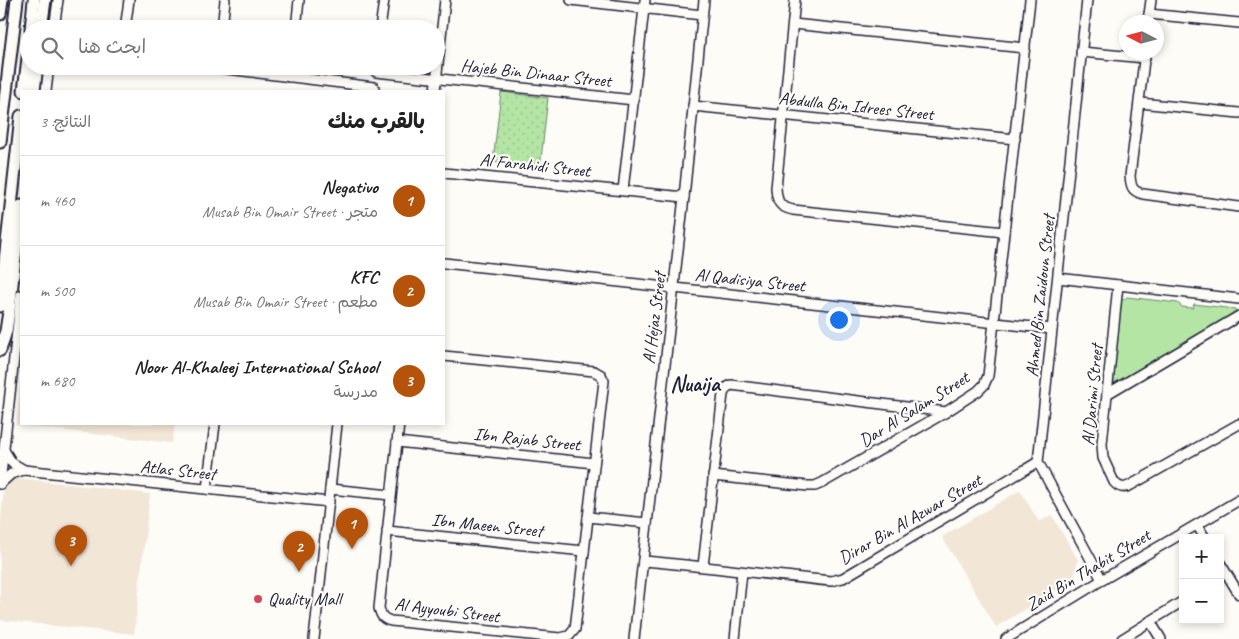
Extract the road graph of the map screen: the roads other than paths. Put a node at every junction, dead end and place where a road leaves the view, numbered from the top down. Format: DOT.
graph roads {
  1 [pos="2,0"];
  2 [pos="17,0"];
  3 [pos="34,0"];
  4 [pos="58,0"];
  5 [pos="128,0"];
  6 [pos="225,0"];
  7 [pos="299,0"];
  8 [pos="384,0"];
  9 [pos="445,0"];
  10 [pos="572,0"];
  11 [pos="704,0"];
  12 [pos="795,0"];
  13 [pos="1030,0"];
  14 [pos="1087,0"];
  15 [pos="1151,0"];
  16 [pos="644,4"];
  17 [pos="44,5"];
  18 [pos="0,14"];
  19 [pos="702,15"];
  20 [pos="1149,15"];
  21 [pos="1164,19"];
  22 [pos="32,20"];
  23 [pos="42,20"];
  24 [pos="45,20"];
  25 [pos="55,20"];
  26 [pos="126,20"];
  27 [pos="223,20"];
  28 [pos="297,20"];
  29 [pos="381,20"];
  30 [pos="443,20"];
  31 [pos="1239,23"];
  32 [pos="793,24"];
  33 [pos="1025,48"];
  34 [pos="1082,52"];
  35 [pos="1119,54"];
  36 [pos="1144,60"];
  37 [pos="26,75"];
  38 [pos="36,75"];
  39 [pos="48,75"];
  40 [pos="276,75"];
  41 [pos="375,75"];
  42 [pos="412,75"];
  43 [pos="436,75"];
  44 [pos="290,77"];
  45 [pos="436,79"];
  46 [pos="374,89"];
  47 [pos="24,90"];
  48 [pos="34,90"];
  49 [pos="46,90"];
  50 [pos="435,90"];
  51 [pos="634,100"];
  52 [pos="1140,102"];
  53 [pos="693,106"];
  54 [pos="1239,113"];
  55 [pos="784,114"];
  56 [pos="20,125"];
  57 [pos="1015,139"];
  58 [pos="0,142"];
  59 [pos="445,173"];
  60 [pos="623,190"];
  61 [pos="684,197"];
  62 [pos="1239,207"];
  63 [pos="20,215"];
  64 [pos="1004,232"];
  65 [pos="445,263"];
  66 [pos="1058,278"];
  67 [pos="1118,285"];
  68 [pos="674,288"];
  69 [pos="1239,299"];
  70 [pos="0,306"];
  71 [pos="20,312"];
  72 [pos="1239,316"];
  73 [pos="994,323"];
  74 [pos="1052,330"];
  75 [pos="0,350"];
  76 [pos="445,356"];
  77 [pos="1107,394"];
  78 [pos="946,412"];
  79 [pos="1239,424"];
  80 [pos="215,425"];
  81 [pos="337,425"];
  82 [pos="399,425"];
  83 [pos="397,442"];
  84 [pos="4,450"];
  85 [pos="1038,462"];
  86 [pos="594,463"];
  87 [pos="24,470"];
  88 [pos="713,476"];
  89 [pos="0,484"];
  90 [pos="207,489"];
  91 [pos="330,489"];
  92 [pos="391,495"];
  93 [pos="1239,500"];
  94 [pos="328,502"];
  95 [pos="588,517"];
  96 [pos="647,523"];
  97 [pos="1197,525"];
  98 [pos="387,531"];
  99 [pos="1203,534"];
  100 [pos="584,551"];
  101 [pos="643,561"];
  102 [pos="703,566"];
  103 [pos="742,572"];
  104 [pos="1224,576"];
  105 [pos="1102,580"];
  106 [pos="1239,594"];
  107 [pos="1179,603"];
  108 [pos="1150,621"];
  109 [pos="314,639"];
  110 [pos="634,639"];
  111 [pos="735,639"];
  112 [pos="1006,639"];
  113 [pos="1122,639"];
  114 [pos="1161,639"];
  1 -- 18 [label="main road"];
  2 -- 58 [label="main road"];
  3 -- 22 [label="main road"];
  4 -- 25 [label="street"];
  5 -- 26 [label="street"];
  6 -- 27 [label="street"];
  7 -- 28 [label="street"];
  8 -- 29 [label="street"];
  9 -- 30 [label="street"];
  10 -- 16 [label="street"];
  11 -- 19 [label="street, Al Hejaz Street"];
  12 -- 32 [label="street"];
  13 -- 33 [label="street, Dar Al Salam Street"];
  14 -- 34 [label="street, Ahmed Bin Zaidoun Street"];
  15 -- 20 [label="street"];
  16 -- 19 [label="street"];
  16 -- 51 [label="street"];
  17 -- 23 [label="main road"];
  17 -- 24 [label="main road"];
  19 -- 53 [label="street, Al Hejaz Street"];
  21 -- 31 [label="street"];
  32 -- 33 [label="street"];
  32 -- 55 [label="street"];
  33 -- 57 [label="street, Dar Al Salam Street"];
  34 -- 35 [label="street"];
  34 -- 66 [label="street, Ahmed Bin Zaidoun Street"];
  36 -- 52 [label="street"];
  37 -- 47 [label="main road"];
  38 -- 48 [label="main road"];
  39 -- 49 [label="street"];
  40 -- 44 [label="street"];
  41 -- 46 [label="street"];
  42 -- 45 [label="street, Hajeb Bin Dinaar Street"];
  43 -- 45 [label="street"];
  44 -- 46 [label="street"];
  45 -- 50 [label="street"];
  45 -- 51 [label="street, Hajeb Bin Dinaar Street"];
  51 -- 60 [label="street"];
  52 -- 54 [label="street"];
  52 -- 62 [label="street"];
  53 -- 55 [label="street, Abdulla Bin Idrees Street"];
  53 -- 61 [label="street, Al Hejaz Street"];
  55 -- 57 [label="street, Abdulla Bin Idrees Street"];
  55 -- 64 [label="street"];
  56 -- 70 [label="main road"];
  57 -- 64 [label="street, Dar Al Salam Street"];
  59 -- 60 [label="street, Al Farahidi Street"];
  60 -- 61 [label="street, Al Farahidi Street"];
  61 -- 68 [label="street, Al Hejaz Street"];
  63 -- 75 [label="main road"];
  64 -- 73 [label="street, Dar Al Salam Street"];
  65 -- 68 [label="street, Al Qadisiya Street"];
  66 -- 67 [label="street"];
  66 -- 74 [label="street, Ahmed Bin Zaidoun Street"];
  67 -- 69 [label="street"];
  67 -- 77 [label="street, Al Darimi Street"];
  68 -- 73 [label="street, Al Qadisiya Street"];
  68 -- 96 [label="street, Al Hejaz Street"];
  71 -- 84 [label="street"];
  72 -- 77 [label="street"];
  73 -- 74 [label="street, Al Qadisiya Street"];
  73 -- 78 [label="street, Dar Al Salam Street"];
  74 -- 85 [label="street, Ahmed Bin Zaidoun Street"];
  76 -- 86 [label="street, Al Ayyoubi Street"];
  77 -- 79 [label="street, Al Darimi Street"];
  78 -- 88 [label="street, Dar Al Salam Street"];
  78 -- 88 [label="street"];
  80 -- 90 [label="street"];
  81 -- 91 [label="street"];
  82 -- 83 [label="street, Al Ayyoubi Street"];
  83 -- 86 [label="street, Ibn Rajab Street"];
  83 -- 92 [label="street, Al Ayyoubi Street"];
  84 -- 87 [label="street"];
  84 -- 89 [label="street"];
  85 -- 103 [label="street, Dirar Bin Al Azwar Street"];
  85 -- 105 [label="street"];
  86 -- 95 [label="street, Al Ayyoubi Street"];
  87 -- 89 [label="street"];
  87 -- 90 [label="street, Atlas Street"];
  88 -- 102 [label="street"];
  90 -- 94 [label="street, Atlas Street"];
  91 -- 92 [label="street"];
  91 -- 94 [label="street"];
  92 -- 98 [label="street, Al Ayyoubi Street"];
  93 -- 97 [label="street, Zaid Bin Thabit Street"];
  94 -- 109 [label="street"];
  95 -- 96 [label="street"];
  95 -- 100 [label="street, Al Ayyoubi Street"];
  96 -- 101 [label="street, Al Hejaz Street"];
  97 -- 99 [label="street"];
  97 -- 105 [label="street, Zaid Bin Thabit Street"];
  98 -- 100 [label="street, Ibn Maeen Street"];
  98 -- 100 [label="street, Al Ayyoubi Street"];
  101 -- 102 [label="street, Dirar Bin Al Azwar Street"];
  101 -- 110 [label="street, Al Hejaz Street"];
  102 -- 103 [label="street, Dirar Bin Al Azwar Street"];
  103 -- 111 [label="street"];
  104 -- 106 [label="street"];
  105 -- 112 [label="street, Zaid Bin Thabit Street"];
  107 -- 108 [label="street"];
  108 -- 113 [label="street"];
  108 -- 114 [label="street"];
}
